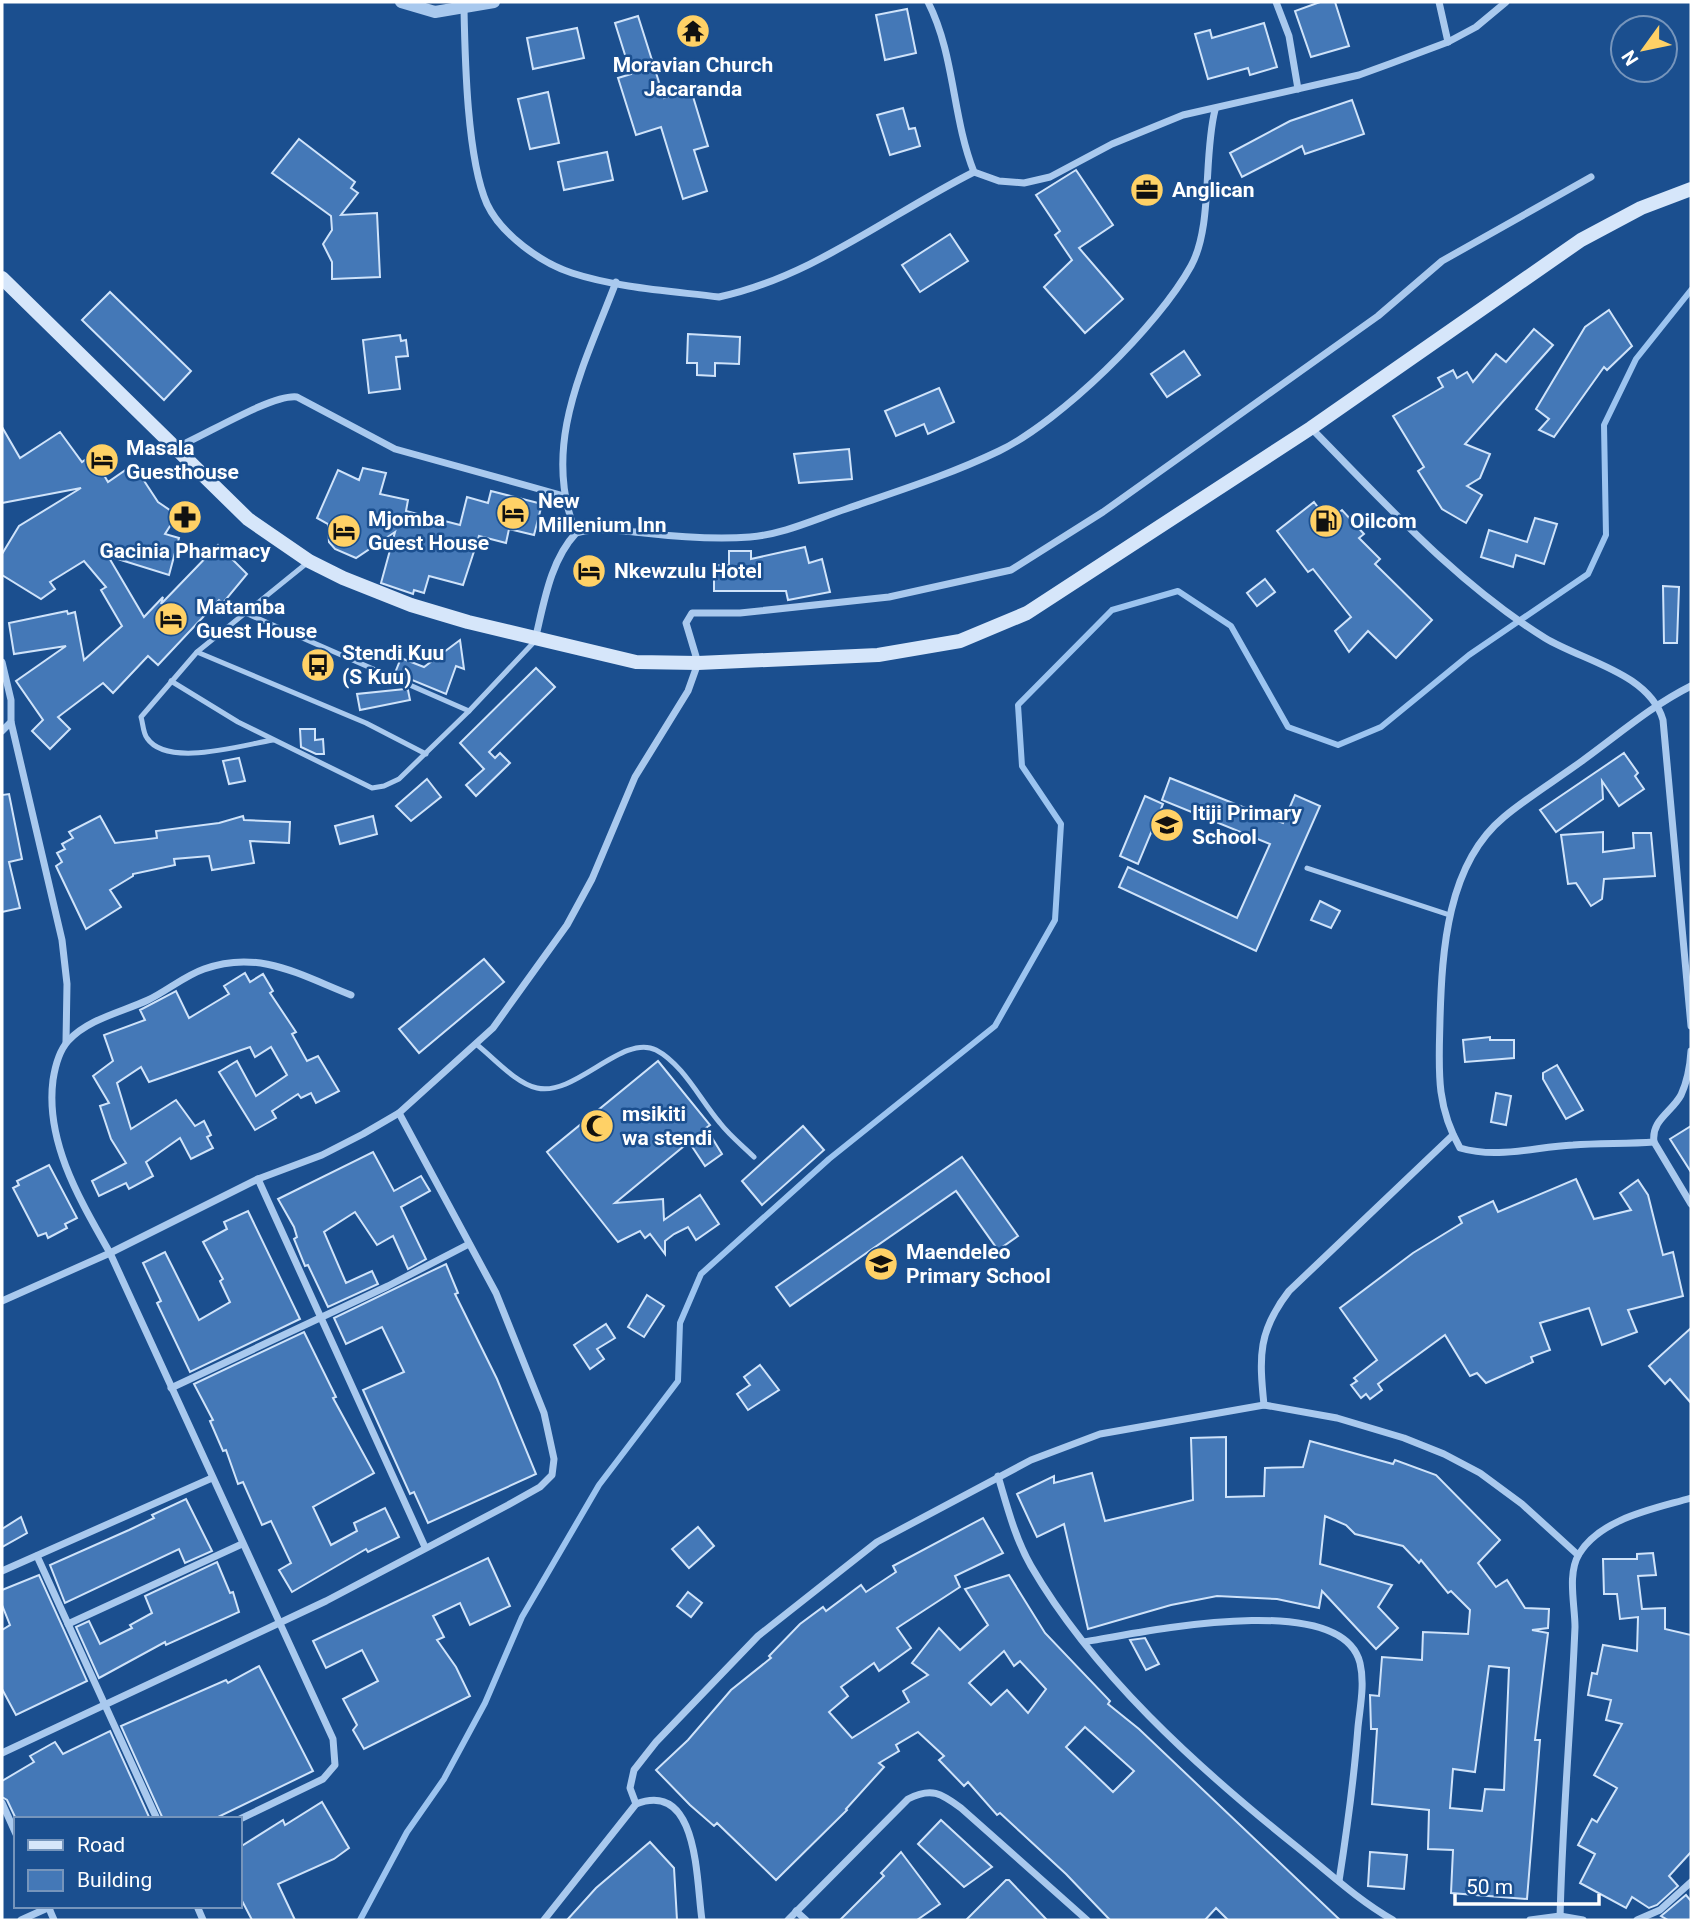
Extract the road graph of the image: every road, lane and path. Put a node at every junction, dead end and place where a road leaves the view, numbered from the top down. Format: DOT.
graph roads {
  1 [pos="401,2"];
  2 [pos="495,2"];
  3 [pos="928,2"];
  4 [pos="1276,2"];
  5 [pos="1439,2"];
  6 [pos="1506,2"];
  7 [pos="464,9"];
  8 [pos="1448,42"];
  9 [pos="1298,89"];
  10 [pos="1215,110"];
  11 [pos="974,172"];
  12 [pos="1591,177"];
  13 [pos="1691,188"];
  14 [pos="2,278"];
  15 [pos="616,282"];
  16 [pos="1311,428"];
  17 [pos="177,447"];
  18 [pos="564,496"];
  19 [pos="576,533"];
  20 [pos="309,561"];
  21 [pos="243,612"];
  22 [pos="535,641"];
  23 [pos="197,652"];
  24 [pos="2,662"];
  25 [pos="698,663"];
  26 [pos="171,681"];
  27 [pos="1691,686"];
  28 [pos="1658,703"];
  29 [pos="469,711"];
  30 [pos="11,722"];
  31 [pos="2,731"];
  32 [pos="273,740"];
  33 [pos="426,754"];
  34 [pos="1307,869"];
  35 [pos="1450,915"];
  36 [pos="351,995"];
  37 [pos="1691,1026"];
  38 [pos="66,1042"];
  39 [pos="476,1044"];
  40 [pos="1691,1051"];
  41 [pos="1690,1077"];
  42 [pos="399,1113"];
  43 [pos="1453,1135"];
  44 [pos="1654,1142"];
  45 [pos="754,1157"];
  46 [pos="258,1179"];
  47 [pos="1691,1204"];
  48 [pos="469,1244"];
  49 [pos="110,1254"];
  50 [pos="2,1301"];
  51 [pos="320,1316"];
  52 [pos="171,1388"];
  53 [pos="1264,1405"];
  54 [pos="998,1476"];
  55 [pos="212,1478"];
  56 [pos="1691,1498"];
  57 [pos="242,1544"];
  58 [pos="425,1547"];
  59 [pos="1578,1555"];
  60 [pos="37,1556"];
  61 [pos="2,1571"];
  62 [pos="278,1622"];
  63 [pos="68,1624"];
  64 [pos="1084,1642"];
  65 [pos="104,1704"];
  66 [pos="2,1753"];
  67 [pos="2,1803"];
  68 [pos="636,1804"];
  69 [pos="156,1817"];
  70 [pos="242,1818"];
  71 [pos="14,1830"];
  72 [pos="1339,1881"];
  73 [pos="1691,1882"];
  74 [pos="47,1908"];
  75 [pos="796,1912"];
  76 [pos="1560,1918"];
  77 [pos="21,1920"];
  78 [pos="544,1920"];
  79 [pos="702,1920"];
  80 [pos="789,1920"];
  81 [pos="806,1920"];
  82 [pos="1087,1920"];
  83 [pos="1393,1920"];
  84 [pos="1530,1920"];
  85 [pos="1583,1920"];
  86 [pos="1637,1920"];
  1 -- 7 [label="street"];
  2 -- 7 [label="street"];
  3 -- 11 [label="street"];
  4 -- 9 [label="street"];
  5 -- 8 [label="street"];
  6 -- 8 [label="street"];
  7 -- 15 [label="street"];
  8 -- 9 [label="street"];
  9 -- 10 [label="street"];
  10 -- 11 [label="street"];
  10 -- 19 [label="street"];
  11 -- 15 [label="street"];
  12 -- 25 [label="street"];
  13 -- 16 [label="main road"];
  14 -- 17 [label="main road"];
  15 -- 18 [label="street"];
  16 -- 25 [label="main road"];
  16 -- 28 [label="street"];
  17 -- 18 [label="street"];
  17 -- 20 [label="main road"];
  18 -- 19 [label="street"];
  19 -- 22 [label="street"];
  20 -- 21 [label="lane"];
  20 -- 22 [label="main road"];
  21 -- 23 [label="lane"];
  21 -- 29 [label="lane"];
  22 -- 25 [label="main road"];
  22 -- 29 [label="lane"];
  23 -- 26 [label="lane"];
  23 -- 33 [label="lane"];
  24 -- 30 [label="street"];
  25 -- 39 [label="street"];
  26 -- 32 [label="lane"];
  26 -- 32 [label="lane"];
  27 -- 28 [label="street"];
  28 -- 35 [label="street"];
  28 -- 37 [label="street"];
  29 -- 33 [label="lane"];
  30 -- 31 [label="street"];
  30 -- 38 [label="street"];
  32 -- 33 [label="lane"];
  34 -- 35 [label="lane"];
  35 -- 43 [label="street"];
  36 -- 38 [label="street"];
  38 -- 49 [label="street"];
  39 -- 42 [label="street"];
  39 -- 45 [label="lane"];
  40 -- 41 [label="street"];
  41 -- 44 [label="street"];
  42 -- 46 [label="street"];
  42 -- 48 [label="street"];
  43 -- 44 [label="street"];
  43 -- 53 [label="street"];
  44 -- 47 [label="street"];
  46 -- 49 [label="street"];
  46 -- 51 [label="street"];
  48 -- 51 [label="street"];
  48 -- 58 [label="street"];
  49 -- 50 [label="street"];
  49 -- 52 [label="street"];
  51 -- 52 [label="street"];
  51 -- 58 [label="street"];
  52 -- 55 [label="street"];
  53 -- 54 [label="street"];
  53 -- 59 [label="street"];
  54 -- 64 [label="street"];
  54 -- 68 [label="street"];
  55 -- 57 [label="street"];
  55 -- 60 [label="street"];
  56 -- 59 [label="street"];
  57 -- 62 [label="street"];
  57 -- 63 [label="street"];
  58 -- 62 [label="street"];
  59 -- 76 [label="street"];
  60 -- 61 [label="street"];
  60 -- 63 [label="street"];
  62 -- 65 [label="street"];
  62 -- 70 [label="street"];
  63 -- 65 [label="street"];
  64 -- 72 [label="street"];
  64 -- 72 [label="street"];
  65 -- 66 [label="street"];
  65 -- 69 [label="street"];
  67 -- 71 [label="street"];
  68 -- 78 [label="street"];
  68 -- 79 [label="street"];
  72 -- 83 [label="street"];
  73 -- 86 [label="street"];
  74 -- 77 [label="street"];
  75 -- 80 [label="street"];
  75 -- 81 [label="street"];
  75 -- 82 [label="street"];
  76 -- 84 [label="street"];
  76 -- 85 [label="street"];
}
